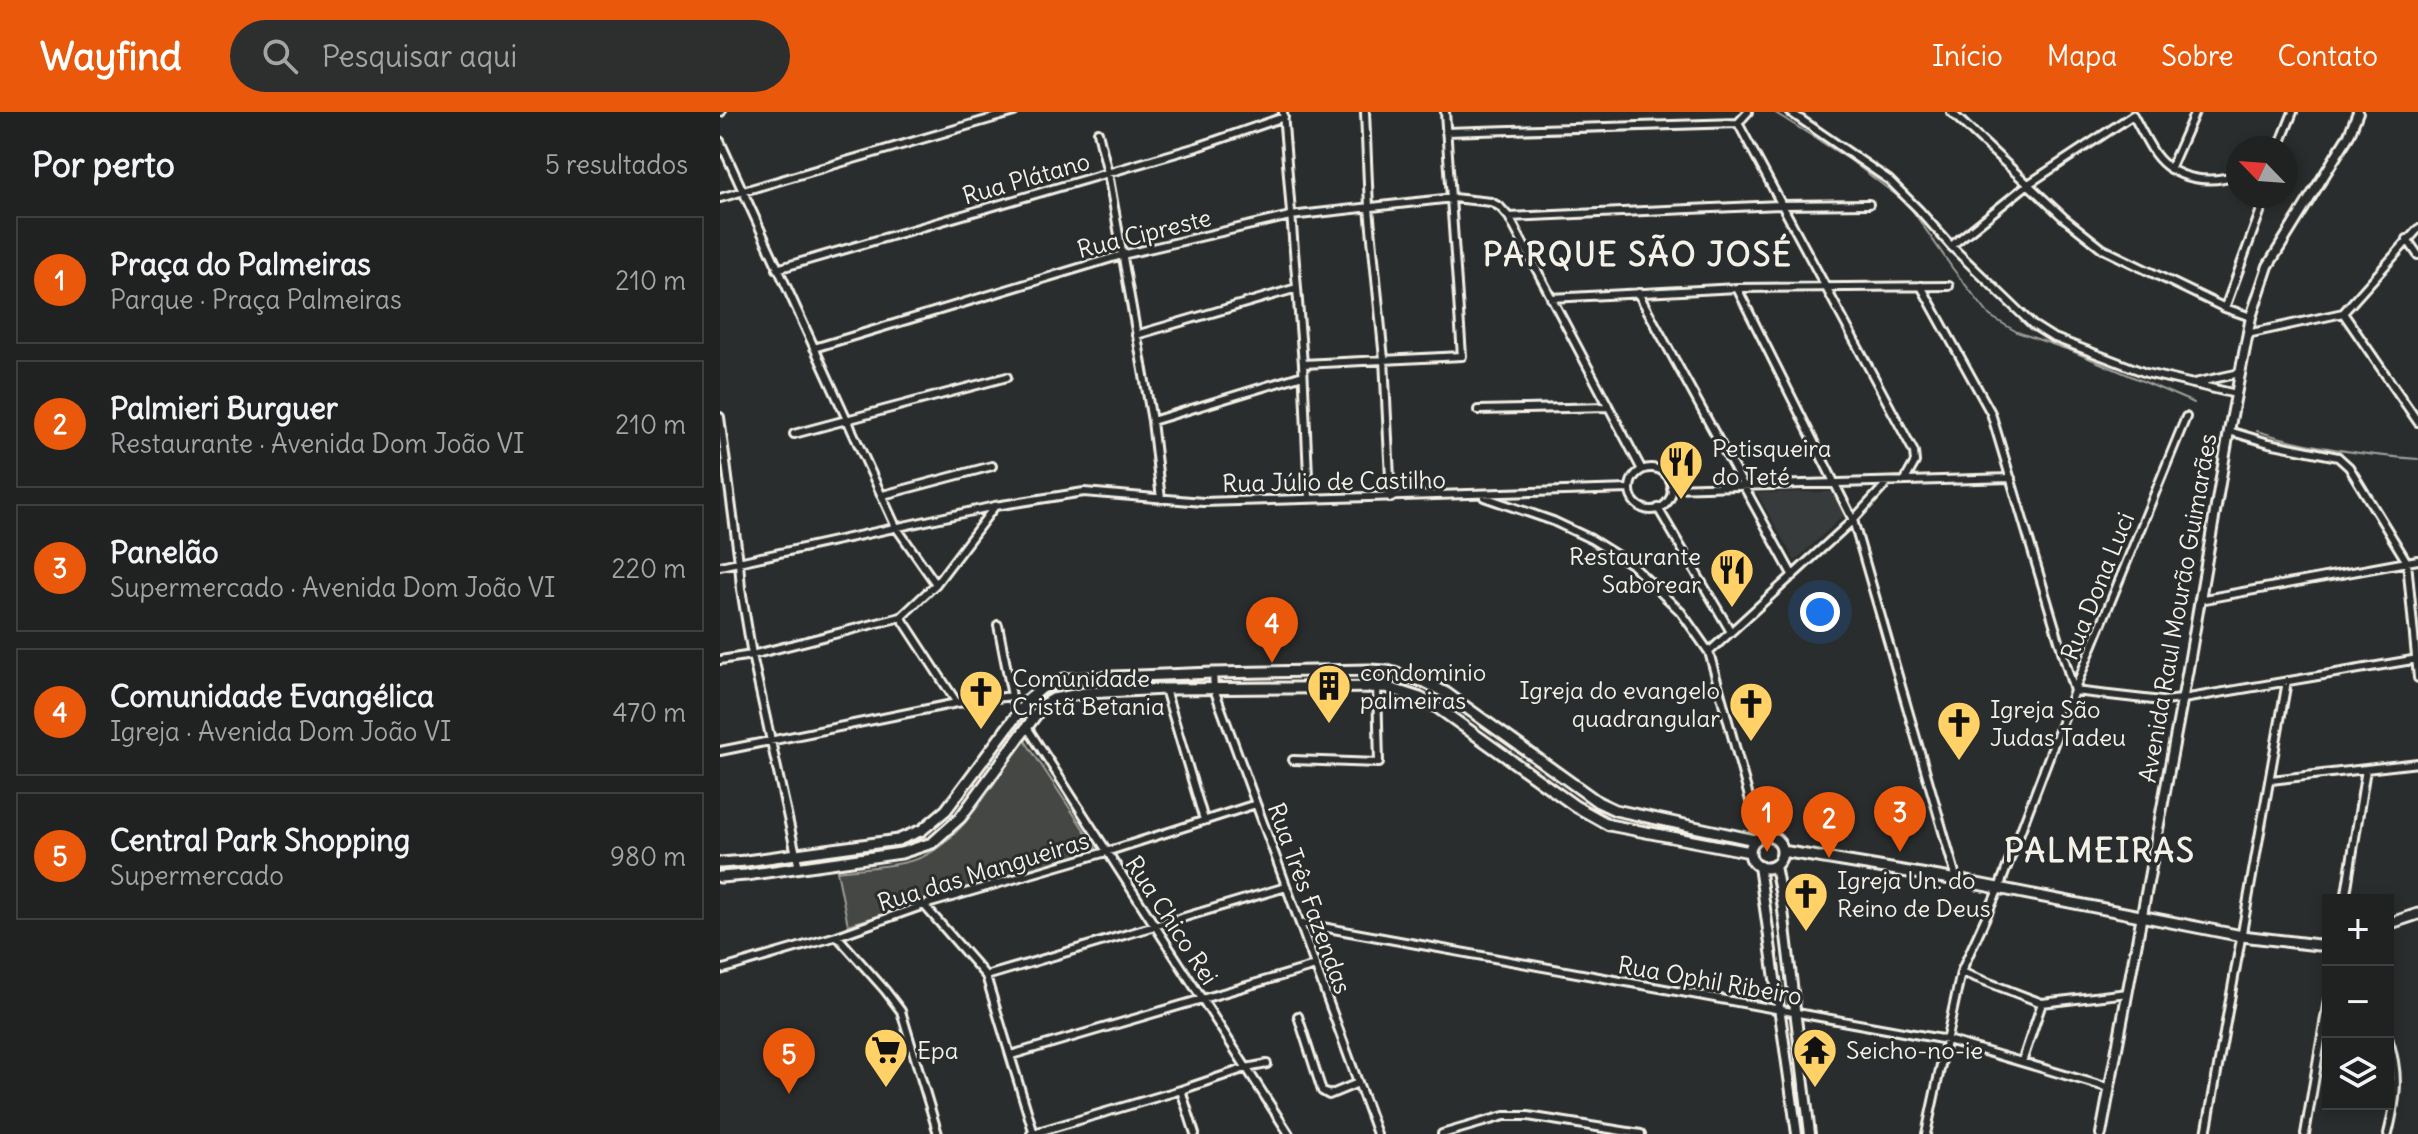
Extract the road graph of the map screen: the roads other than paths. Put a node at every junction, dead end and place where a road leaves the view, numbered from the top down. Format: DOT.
graph roads {
  1 [pos="1014,112"];
  2 [pos="1365,112"];
  3 [pos="1445,112"];
  4 [pos="1790,112"];
  5 [pos="1951,112"];
  6 [pos="2195,112"];
  7 [pos="2293,112"];
  8 [pos="2358,112"];
  9 [pos="1746,114"];
  10 [pos="2132,114"];
  11 [pos="1283,115"];
  12 [pos="1738,123"];
  13 [pos="1098,132"];
  14 [pos="1446,132"];
  15 [pos="2283,136"];
  16 [pos="720,141"];
  17 [pos="2170,169"];
  18 [pos="1108,173"];
  19 [pos="2226,178"];
  20 [pos="2027,185"];
  21 [pos="742,191"];
  22 [pos="720,198"];
  23 [pos="1453,198"];
  24 [pos="1869,204"];
  25 [pos="1780,205"];
  26 [pos="1369,208"];
  27 [pos="2262,208"];
  28 [pos="1290,216"];
  29 [pos="1509,217"];
  30 [pos="2418,229"];
  31 [pos="2407,239"];
  32 [pos="1951,246"];
  33 [pos="1122,255"];
  34 [pos="2418,255"];
  35 [pos="777,269"];
  36 [pos="1921,286"];
  37 [pos="1949,286"];
  38 [pos="1297,288"];
  39 [pos="1737,288"];
  40 [pos="1827,289"];
  41 [pos="1638,293"];
  42 [pos="1551,298"];
  43 [pos="2225,308"];
  44 [pos="2343,313"];
  45 [pos="2251,317"];
  46 [pos="2247,334"];
  47 [pos="1136,335"];
  48 [pos="814,348"];
  49 [pos="1384,359"];
  50 [pos="1303,364"];
  51 [pos="2240,373"];
  52 [pos="1303,375"];
  53 [pos="1007,377"];
  54 [pos="2190,384"];
  55 [pos="2236,394"];
  56 [pos="1607,407"];
  57 [pos="1478,410"];
  58 [pos="720,417"];
  59 [pos="2186,417"];
  60 [pos="847,419"];
  61 [pos="1152,421"];
  62 [pos="2418,422"];
  63 [pos="2229,431"];
  64 [pos="794,434"];
  65 [pos="992,466"];
  66 [pos="1642,470"];
  67 [pos="2011,478"];
  68 [pos="1905,480"];
  69 [pos="1888,482"];
  70 [pos="1837,484"];
  71 [pos="1745,487"];
  72 [pos="1671,488"];
  73 [pos="1630,489"];
  74 [pos="883,495"];
  75 [pos="1478,495"];
  76 [pos="1309,498"];
  77 [pos="1391,498"];
  78 [pos="1161,499"];
  79 [pos="995,506"];
  80 [pos="1658,508"];
  81 [pos="1853,520"];
  82 [pos="896,527"];
  83 [pos="2418,560"];
  84 [pos="739,562"];
  85 [pos="2407,562"];
  86 [pos="720,566"];
  87 [pos="1793,576"];
  88 [pos="936,584"];
  89 [pos="2199,600"];
  90 [pos="901,617"];
  91 [pos="998,625"];
  92 [pos="1731,632"];
  93 [pos="1709,652"];
  94 [pos="752,655"];
  95 [pos="2417,659"];
  96 [pos="720,660"];
  97 [pos="1369,670"];
  98 [pos="1213,673"];
  99 [pos="2418,678"];
  100 [pos="2287,681"];
  101 [pos="1373,686"];
  102 [pos="1165,689"];
  103 [pos="1214,689"];
  104 [pos="2074,691"];
  105 [pos="1012,696"];
  106 [pos="2183,699"];
  107 [pos="957,703"];
  108 [pos="1018,713"];
  109 [pos="1026,725"];
  110 [pos="773,740"];
  111 [pos="720,751"];
  112 [pos="1293,760"];
  113 [pos="2418,763"];
  114 [pos="2366,769"];
  115 [pos="2271,780"];
  116 [pos="1256,804"];
  117 [pos="1204,820"];
  118 [pos="1758,839"];
  119 [pos="1782,851"];
  120 [pos="1106,852"];
  121 [pos="1750,852"];
  122 [pos="796,854"];
  123 [pos="720,863"];
  124 [pos="1759,866"];
  125 [pos="1775,866"];
  126 [pos="799,868"];
  127 [pos="720,877"];
  128 [pos="1957,880"];
  129 [pos="1286,887"];
  130 [pos="1999,888"];
  131 [pos="2346,894"];
  132 [pos="924,905"];
  133 [pos="2418,914"];
  134 [pos="2141,916"];
  135 [pos="2394,922"];
  136 [pos="1300,923"];
  137 [pos="1154,926"];
  138 [pos="837,936"];
  139 [pos="2242,936"];
  140 [pos="2322,944"];
  141 [pos="1315,966"];
  142 [pos="720,970"];
  143 [pos="1961,972"];
  144 [pos="986,976"];
  145 [pos="2128,993"];
  146 [pos="1203,999"];
  147 [pos="2042,1003"];
  148 [pos="1780,1011"];
  149 [pos="1796,1014"];
  150 [pos="1298,1016"];
  151 [pos="2322,1035"];
  152 [pos="1947,1040"];
  153 [pos="1011,1055"];
  154 [pos="2394,1056"];
  155 [pos="2022,1062"];
  156 [pos="1267,1064"];
  157 [pos="1246,1068"];
  158 [pos="1358,1083"];
  159 [pos="2109,1088"];
  160 [pos="1181,1090"];
  161 [pos="2394,1101"];
  162 [pos="2392,1110"];
  163 [pos="1472,1125"];
  164 [pos="938,1134"];
  165 [pos="1033,1134"];
  166 [pos="1195,1134"];
  167 [pos="1289,1134"];
  168 [pos="1377,1134"];
  169 [pos="1442,1134"];
  170 [pos="1473,1134"];
  171 [pos="1641,1134"];
  172 [pos="1797,1134"];
  173 [pos="1810,1134"];
  174 [pos="1926,1134"];
  175 [pos="2101,1134"];
  176 [pos="2206,1134"];
  177 [pos="2305,1134"];
  178 [pos="2388,1134"];
  1 -- 21 [label="street"];
  2 -- 26 [label="street"];
  3 -- 14 [label="street"];
  4 -- 32 [label="street"];
  5 -- 20 [label="street"];
  6 -- 17 [label="street"];
  7 -- 15 [label="street"];
  8 -- 45 [label="street, Avenida Raul Mourão Guimarães"];
  9 -- 12 [label="street"];
  10 -- 17 [label="street"];
  10 -- 20 [label="street"];
  11 -- 18 [label="street, Rua Plátano"];
  11 -- 28 [label="street"];
  12 -- 14 [label="street"];
  12 -- 25 [label="street"];
  13 -- 18 [label="street"];
  14 -- 23 [label="street"];
  16 -- 21 [label="street"];
  17 -- 19 [label="street"];
  18 -- 33 [label="street"];
  18 -- 35 [label="street, Rua Plátano"];
  20 -- 32 [label="street"];
  20 -- 43 [label="street"];
  21 -- 22 [label="street"];
  21 -- 35 [label="street"];
  23 -- 26 [label="street, Rua Cipreste"];
  23 -- 29 [label="street, Rua Cipreste"];
  23 -- 49 [label="street"];
  24 -- 25 [label="street"];
  25 -- 29 [label="street"];
  25 -- 40 [label="street"];
  26 -- 28 [label="street, Rua Cipreste"];
  26 -- 49 [label="street"];
  27 -- 43 [label="street"];
  28 -- 33 [label="street, Rua Cipreste"];
  28 -- 38 [label="street"];
  29 -- 42 [label="street"];
  30 -- 31 [label="street"];
  31 -- 34 [label="street"];
  31 -- 44 [label="street"];
  32 -- 54 [label="street"];
  33 -- 47 [label="street"];
  33 -- 48 [label="street, Rua Cipreste"];
  35 -- 48 [label="street"];
  36 -- 37 [label="street"];
  36 -- 40 [label="street"];
  36 -- 67 [label="street"];
  38 -- 47 [label="street"];
  38 -- 50 [label="street"];
  39 -- 40 [label="street"];
  39 -- 41 [label="street"];
  39 -- 70 [label="street"];
  40 -- 68 [label="street"];
  41 -- 42 [label="street"];
  41 -- 71 [label="street"];
  42 -- 56 [label="street"];
  43 -- 45 [label="street"];
  44 -- 46 [label="street"];
  44 -- 62 [label="street"];
  45 -- 46 [label="street, Avenida Raul Mourão Guimarães"];
  46 -- 51 [label="street, Avenida Raul Mourão Guimarães"];
  47 -- 61 [label="street"];
  48 -- 60 [label="street"];
  49 -- 50 [label="street"];
  49 -- 77 [label="street"];
  50 -- 52 [label="street"];
  51 -- 54 [label="street"];
  51 -- 55 [label="street, Avenida Raul Mourão Guimarães"];
  52 -- 61 [label="street"];
  52 -- 76 [label="street"];
  53 -- 60 [label="street"];
  54 -- 55 [label="street"];
  55 -- 63 [label="street, Avenida Raul Mourão Guimarães"];
  56 -- 57 [label="street"];
  56 -- 66 [label="street"];
  58 -- 84 [label="street"];
  59 -- 104 [label="street, Rua Dona Luci"];
  60 -- 64 [label="street"];
  60 -- 74 [label="street"];
  61 -- 78 [label="street"];
  63 -- 85 [label="street"];
  63 -- 89 [label="street, Avenida Raul Mourão Guimarães"];
  65 -- 74 [label="street"];
  66 -- 72 [label="street"];
  66 -- 73 [label="street"];
  67 -- 68 [label="street"];
  67 -- 104 [label="street"];
  68 -- 69 [label="street"];
  69 -- 70 [label="street"];
  69 -- 81 [label="street"];
  70 -- 71 [label="street"];
  70 -- 81 [label="street"];
  71 -- 72 [label="street"];
  71 -- 87 [label="street"];
  72 -- 80 [label="street"];
  73 -- 75 [label="street"];
  73 -- 80 [label="street"];
  74 -- 82 [label="street"];
  75 -- 77 [label="street, Rua Júlio de Castilho"];
  75 -- 93 [label="street, Rua Júlio de Castilho"];
  76 -- 77 [label="street, Rua Júlio de Castilho"];
  76 -- 78 [label="street, Rua Júlio de Castilho"];
  78 -- 79 [label="street, Rua Júlio de Castilho"];
  79 -- 82 [label="street, Rua Júlio de Castilho"];
  79 -- 88 [label="street"];
  80 -- 92 [label="street"];
  81 -- 87 [label="street"];
  81 -- 128 [label="street"];
  82 -- 84 [label="street, Rua Júlio de Castilho"];
  82 -- 88 [label="street"];
  83 -- 85 [label="street"];
  84 -- 86 [label="street, Rua Júlio de Castilho"];
  84 -- 94 [label="street"];
  85 -- 89 [label="street"];
  85 -- 95 [label="street"];
  87 -- 92 [label="street"];
  88 -- 90 [label="street"];
  89 -- 106 [label="street, Avenida Raul Mourão Guimarães"];
  90 -- 94 [label="street"];
  90 -- 107 [label="street"];
  91 -- 105 [label="street"];
  92 -- 93 [label="street"];
  93 -- 118 [label="street, Rua Júlio de Castilho"];
  94 -- 96 [label="street"];
  94 -- 110 [label="street"];
  95 -- 99 [label="street"];
  95 -- 100 [label="street"];
  97 -- 98 [label="main road"];
  97 -- 101 [label="main road"];
  97 -- 118 [label="main road"];
  98 -- 103 [label="street, Rua Três Fazendas"];
  98 -- 108 [label="main road"];
  100 -- 106 [label="street"];
  100 -- 115 [label="street"];
  101 -- 103 [label="main road"];
  101 -- 112 [label="street"];
  101 -- 121 [label="main road"];
  102 -- 103 [label="main road"];
  102 -- 109 [label="main road"];
  102 -- 117 [label="street"];
  103 -- 116 [label="street, Rua Três Fazendas"];
  104 -- 106 [label="street"];
  104 -- 130 [label="street, Rua Dona Luci"];
  105 -- 107 [label="street"];
  105 -- 108 [label="street"];
  106 -- 134 [label="street, Avenida Raul Mourão Guimarães"];
  107 -- 110 [label="street"];
  108 -- 122 [label="main road"];
  109 -- 120 [label="street, Rua Chico Rei"];
  109 -- 126 [label="main road"];
  110 -- 111 [label="street"];
  110 -- 122 [label="street"];
  113 -- 114 [label="street"];
  114 -- 115 [label="street"];
  114 -- 131 [label="street"];
  115 -- 139 [label="street"];
  116 -- 117 [label="street, Rua das Mangueiras"];
  116 -- 129 [label="street, Rua Três Fazendas"];
  117 -- 120 [label="street, Rua das Mangueiras"];
  118 -- 119 [label="main road"];
  118 -- 121 [label="main road"];
  119 -- 125 [label="main road"];
  119 -- 128 [label="main road"];
  120 -- 132 [label="street, Rua das Mangueiras"];
  120 -- 137 [label="street, Rua Chico Rei"];
  121 -- 124 [label="main road"];
  122 -- 123 [label="main road"];
  122 -- 126 [label="street"];
  124 -- 125 [label="main road"];
  124 -- 148 [label="street"];
  125 -- 149 [label="street"];
  126 -- 127 [label="main road"];
  128 -- 130 [label="main road"];
  129 -- 136 [label="street, Rua Três Fazendas"];
  129 -- 137 [label="street"];
  130 -- 134 [label="main road"];
  130 -- 143 [label="street, Rua Dona Luci"];
  132 -- 138 [label="street, Rua das Mangueiras"];
  132 -- 144 [label="street"];
  133 -- 135 [label="main road"];
  134 -- 139 [label="main road"];
  134 -- 145 [label="street, Avenida Raul Mourão Guimarães"];
  136 -- 141 [label="street, Rua Três Fazendas"];
  136 -- 148 [label="street, Rua Ophil Ribeiro"];
  137 -- 144 [label="street"];
  137 -- 146 [label="street, Rua Chico Rei"];
  138 -- 142 [label="street, Rua das Mangueiras"];
  138 -- 164 [label="street"];
  139 -- 140 [label="main road"];
  139 -- 176 [label="street"];
  141 -- 146 [label="street"];
  141 -- 158 [label="street, Rua Três Fazendas"];
  143 -- 147 [label="street"];
  143 -- 152 [label="street, Rua Dona Luci"];
  144 -- 153 [label="street"];
  145 -- 147 [label="street"];
  145 -- 159 [label="street, Avenida Raul Mourão Guimarães"];
  146 -- 153 [label="street"];
  146 -- 157 [label="street, Rua Chico Rei"];
  147 -- 155 [label="street"];
  148 -- 149 [label="street, Rua Ophil Ribeiro"];
  148 -- 172 [label="street"];
  149 -- 152 [label="street, Rua Ophil Ribeiro"];
  149 -- 173 [label="street"];
  150 -- 158 [label="street"];
  151 -- 177 [label="street"];
  152 -- 155 [label="street, Rua Ophil Ribeiro"];
  152 -- 174 [label="street, Rua Dona Luci"];
  153 -- 165 [label="street"];
  154 -- 161 [label="street"];
  155 -- 159 [label="street, Rua Ophil Ribeiro"];
  156 -- 157 [label="street"];
  157 -- 160 [label="street"];
  157 -- 167 [label="street, Rua Chico Rei"];
  158 -- 168 [label="street, Rua Três Fazendas"];
  159 -- 175 [label="street, Avenida Raul Mourão Guimarães"];
  160 -- 165 [label="street"];
  160 -- 166 [label="street"];
  162 -- 178 [label="street"];
  163 -- 169 [label="street"];
  163 -- 170 [label="street"];
  163 -- 171 [label="street"];
}
